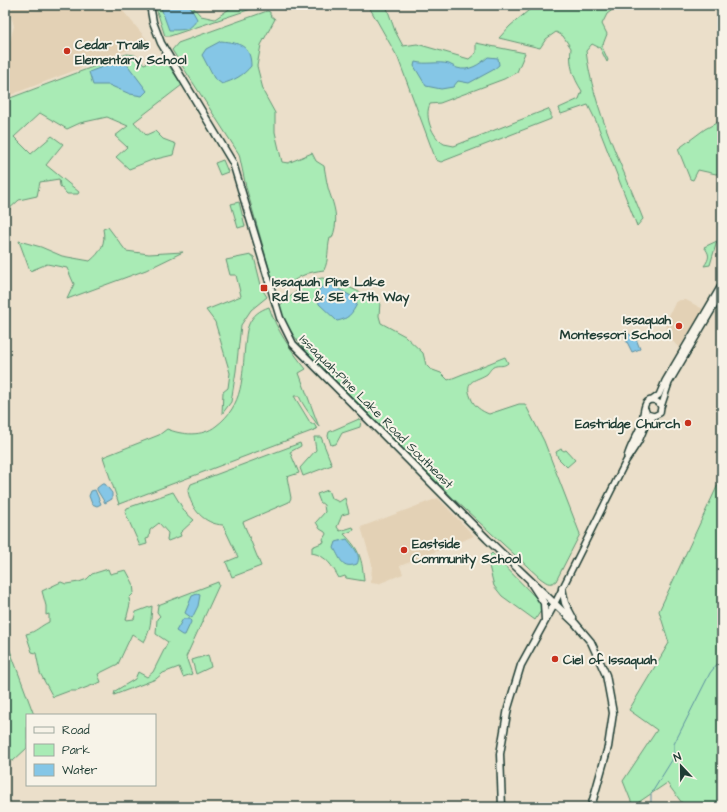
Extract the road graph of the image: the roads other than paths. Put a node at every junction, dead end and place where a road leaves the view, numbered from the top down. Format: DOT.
graph roads {
  1 [pos="150,5"];
  2 [pos="722,284"];
  3 [pos="722,293"];
  4 [pos="652,400"];
  5 [pos="661,407"];
  6 [pos="645,409"];
  7 [pos="654,416"];
  8 [pos="626,461"];
  9 [pos="526,575"];
  10 [pos="562,588"];
  11 [pos="555,603"];
  12 [pos="545,622"];
  13 [pos="576,623"];
  14 [pos="502,807"];
  15 [pos="591,807"];
  1 -- 9 [label="main road, Issaquah-Pine Lake Road Southeast"];
  2 -- 4 [label="street"];
  3 -- 5 [label="street"];
  4 -- 5 [label="street"];
  4 -- 6 [label="street"];
  5 -- 7 [label="street"];
  6 -- 7 [label="street"];
  6 -- 8 [label="street"];
  7 -- 8 [label="street"];
  8 -- 10 [label="street"];
  9 -- 11 [label="main road, Issaquah-Pine Lake Road Southeast"];
  9 -- 12 [label="main road"];
  10 -- 11 [label="street"];
  10 -- 13 [label="main road"];
  11 -- 12 [label="main road"];
  11 -- 13 [label="main road, Issaquah-Pine Lake Road Southeast"];
  12 -- 14 [label="main road"];
  13 -- 15 [label="main road"];
}
